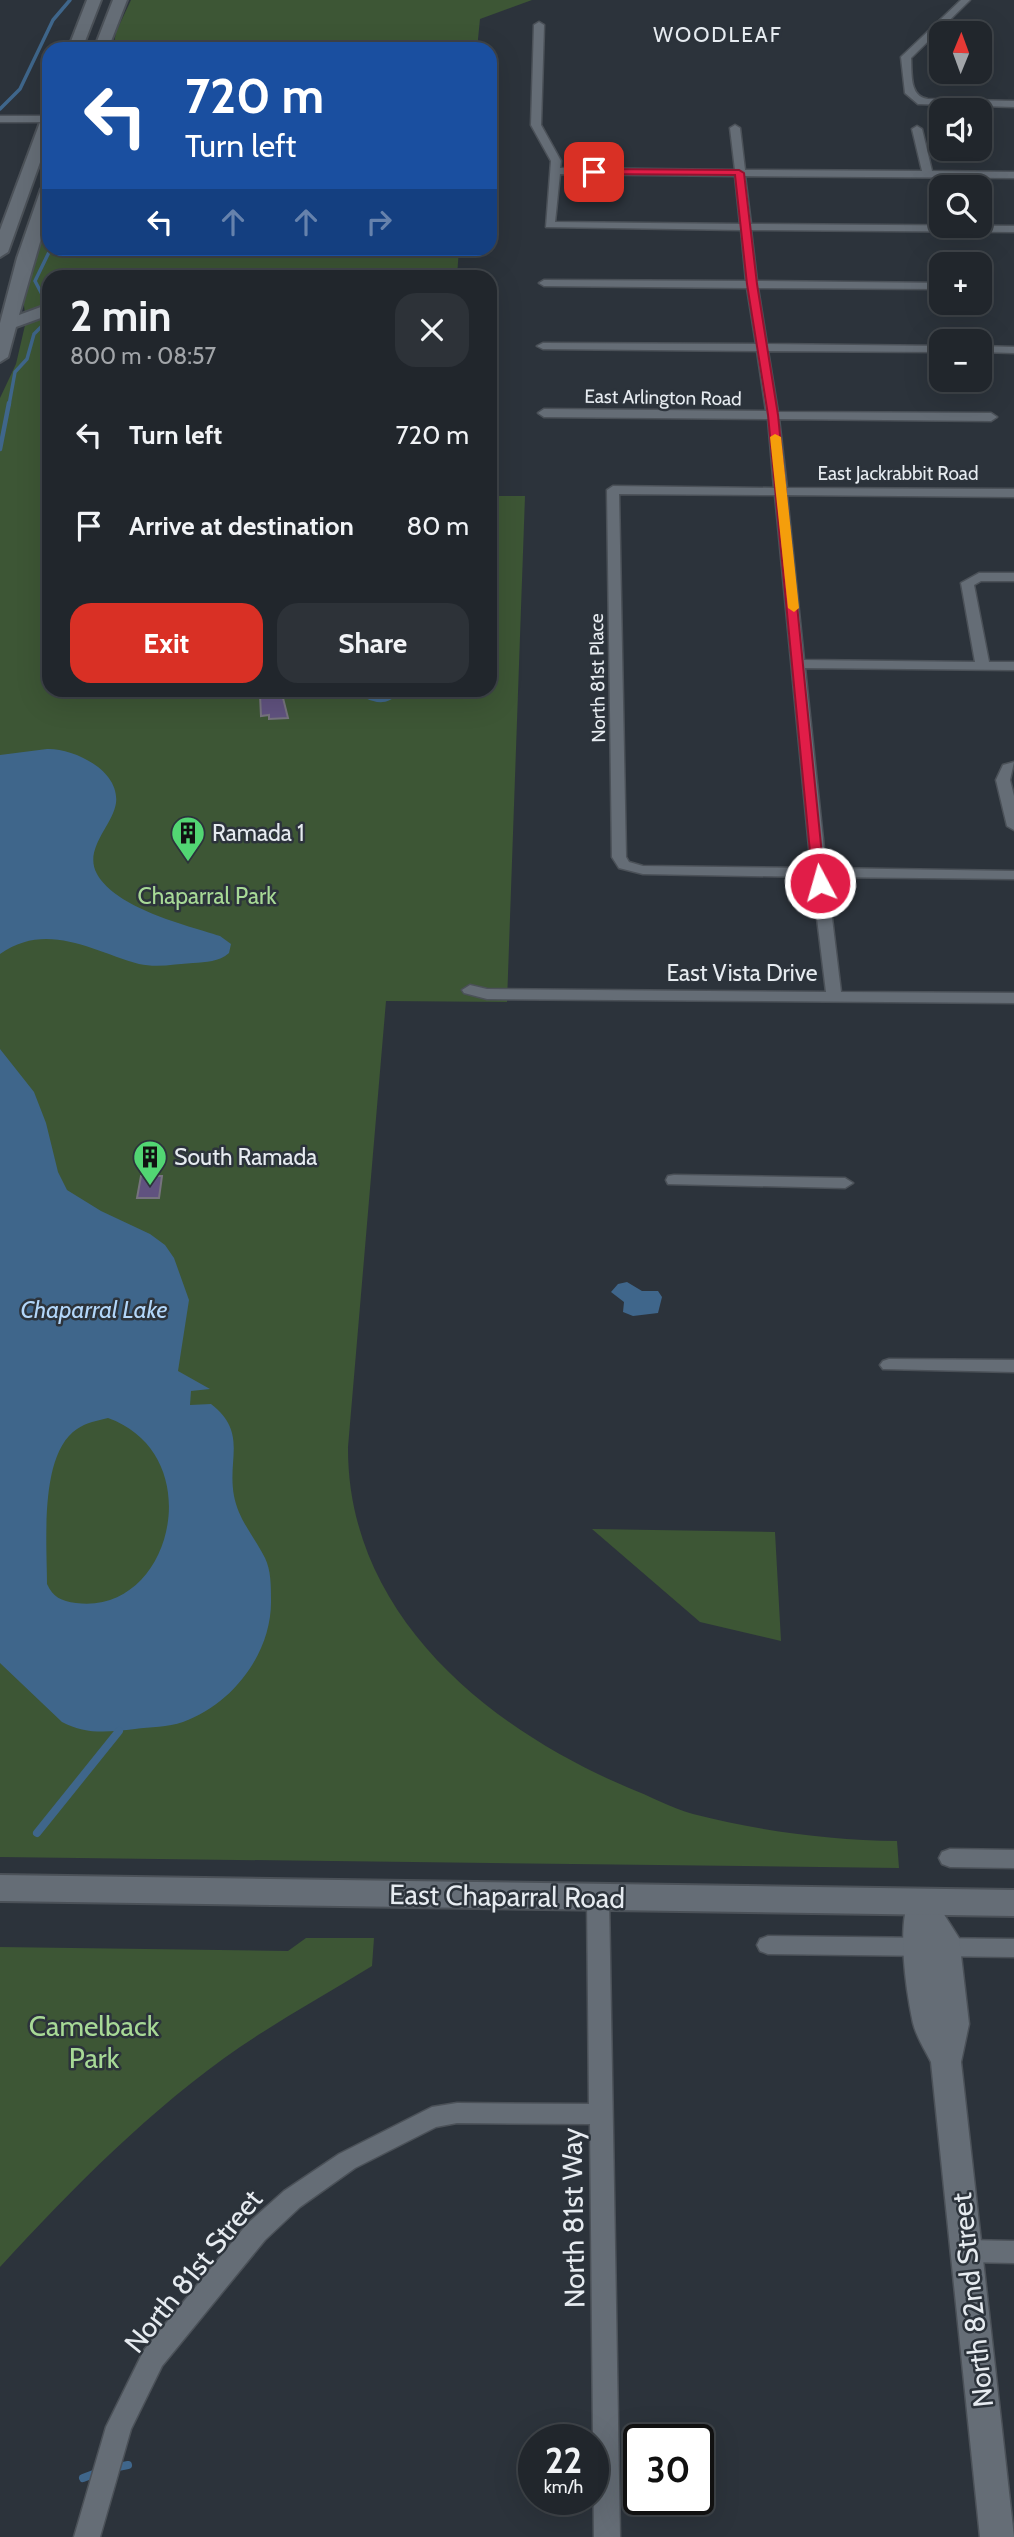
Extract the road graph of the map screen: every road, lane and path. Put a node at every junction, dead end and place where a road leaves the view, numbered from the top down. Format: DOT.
graph roads {
  1 [pos="94,0"];
  2 [pos="120,0"];
  3 [pos="966,0"];
  4 [pos="87,17"];
  5 [pos="539,25"];
  6 [pos="78,42"];
  7 [pos="95,42"];
  8 [pos="103,42"];
  9 [pos="1014,104"];
  10 [pos="42,118"];
  11 [pos="0,119"];
  12 [pos="735,128"];
  13 [pos="917,129"];
  14 [pos="42,137"];
  15 [pos="556,172"];
  16 [pos="739,173"];
  17 [pos="928,174"];
  18 [pos="1014,175"];
  19 [pos="42,209"];
  20 [pos="744,226"];
  21 [pos="1014,229"];
  22 [pos="0,252"];
  23 [pos="544,283"];
  24 [pos="752,284"];
  25 [pos="929,286"];
  26 [pos="42,312"];
  27 [pos="8,325"];
  28 [pos="543,346"];
  29 [pos="764,347"];
  30 [pos="929,349"];
  31 [pos="992,349"];
  32 [pos="1014,350"];
  33 [pos="0,357"];
  34 [pos="544,413"];
  35 [pos="773,415"];
  36 [pos="991,417"];
  37 [pos="613,490"];
  38 [pos="780,491"];
  39 [pos="1014,493"];
  40 [pos="1014,577"];
  41 [pos="800,664"];
  42 [pos="983,666"];
  43 [pos="1014,666"];
  44 [pos="1011,767"];
  45 [pos="1014,826"];
  46 [pos="819,873"];
  47 [pos="1014,875"];
  48 [pos="470,989"];
  49 [pos="834,996"];
  50 [pos="1014,998"];
  51 [pos="674,1180"];
  52 [pos="845,1183"];
  53 [pos="888,1364"];
  54 [pos="1014,1366"];
  55 [pos="950,1858"];
  56 [pos="1014,1859"];
  57 [pos="0,1888"];
  58 [pos="598,1898"];
  59 [pos="921,1902"];
  60 [pos="1014,1903"];
  61 [pos="768,1945"];
  62 [pos="932,1947"];
  63 [pos="1014,1948"];
  64 [pos="947,2062"];
  65 [pos="601,2115"];
  66 [pos="967,2251"];
  67 [pos="1014,2252"];
  68 [pos="87,2537"];
  69 [pos="607,2537"];
  70 [pos="997,2537"];
  1 -- 4 [label="main road"];
  2 -- 8 [label="main road"];
  3 -- 9 [label="street"];
  4 -- 6 [label="main road"];
  4 -- 7 [label="main road"];
  5 -- 15 [label="street"];
  10 -- 11 [label="street"];
  12 -- 16 [label="street"];
  13 -- 17 [label="street"];
  14 -- 22 [label="main road"];
  15 -- 16 [label="street"];
  15 -- 20 [label="street"];
  16 -- 17 [label="street"];
  16 -- 20 [label="street"];
  17 -- 18 [label="street"];
  19 -- 27 [label="main road"];
  20 -- 21 [label="street"];
  20 -- 24 [label="street"];
  23 -- 24 [label="street"];
  24 -- 25 [label="street"];
  24 -- 29 [label="street"];
  26 -- 27 [label="main road"];
  27 -- 33 [label="main road"];
  28 -- 29 [label="street"];
  29 -- 30 [label="street"];
  29 -- 35 [label="street"];
  31 -- 32 [label="street"];
  34 -- 35 [label="street, East Arlington Road"];
  35 -- 36 [label="street, East Arlington Road"];
  35 -- 38 [label="street"];
  37 -- 38 [label="street, East Jackrabbit Road"];
  37 -- 46 [label="street, North 81st Place"];
  38 -- 39 [label="street, East Jackrabbit Road"];
  38 -- 41 [label="street"];
  40 -- 42 [label="street"];
  41 -- 42 [label="street"];
  41 -- 46 [label="street"];
  42 -- 43 [label="street"];
  44 -- 45 [label="street"];
  46 -- 47 [label="street"];
  46 -- 49 [label="street"];
  48 -- 49 [label="street, East Vista Drive"];
  49 -- 50 [label="street, East Vista Drive"];
  51 -- 52 [label="street"];
  53 -- 54 [label="street"];
  55 -- 56 [label="street"];
  57 -- 58 [label="main road, East Chaparral Road"];
  58 -- 59 [label="main road, East Chaparral Road"];
  58 -- 65 [label="street, North 81st Way"];
  59 -- 60 [label="main road, East Chaparral Road"];
  59 -- 62 [label="street, North 82nd Street"];
  61 -- 62 [label="street"];
  62 -- 63 [label="street"];
  62 -- 64 [label="street, North 82nd Street"];
  64 -- 66 [label="street, North 82nd Street"];
  65 -- 68 [label="street, North 81st Street"];
  65 -- 69 [label="street, North 81st Way"];
  66 -- 67 [label="street"];
  66 -- 70 [label="street, North 82nd Street"];
}
